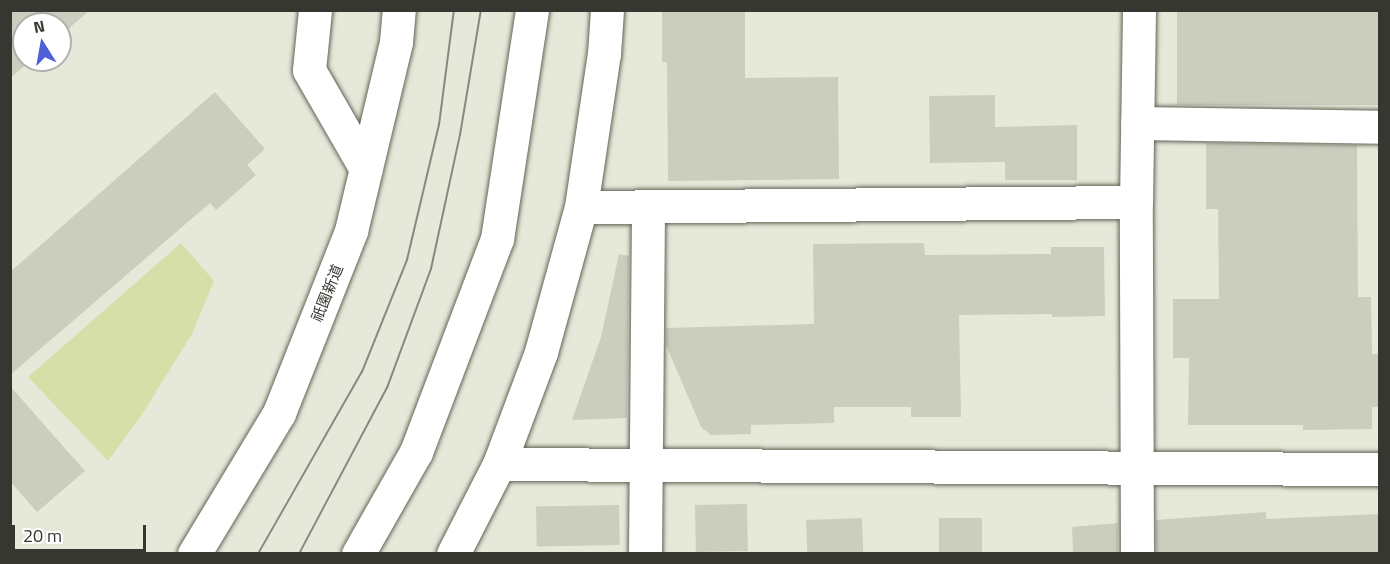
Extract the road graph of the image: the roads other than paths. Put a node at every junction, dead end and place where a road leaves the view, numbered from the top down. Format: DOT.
graph roads {
  1 [pos="315,10"];
  2 [pos="399,10"];
  3 [pos="532,10"];
  4 [pos="607,10"];
  5 [pos="1139,10"];
  6 [pos="1137,123"];
  7 [pos="1380,128"];
  8 [pos="366,169"];
  9 [pos="1136,202"];
  10 [pos="581,207"];
  11 [pos="648,207"];
  12 [pos="499,464"];
  13 [pos="645,465"];
  14 [pos="1136,467"];
  15 [pos="1380,469"];
  16 [pos="194,554"];
  17 [pos="358,554"];
  18 [pos="453,554"];
  19 [pos="645,554"];
  20 [pos="1137,554"];
  1 -- 8 [label="main road"];
  2 -- 8 [label="main road, 祇園新道"];
  3 -- 17 [label="main road"];
  4 -- 10 [label="main road"];
  5 -- 6 [label="main road"];
  6 -- 7 [label="main road"];
  6 -- 9 [label="main road"];
  8 -- 16 [label="main road, 祇園新道"];
  9 -- 11 [label="main road"];
  9 -- 14 [label="main road"];
  10 -- 11 [label="main road"];
  10 -- 12 [label="main road"];
  11 -- 13 [label="main road"];
  12 -- 13 [label="main road"];
  12 -- 18 [label="main road"];
  13 -- 14 [label="main road"];
  13 -- 19 [label="main road"];
  14 -- 15 [label="main road"];
  14 -- 20 [label="main road"];
}
